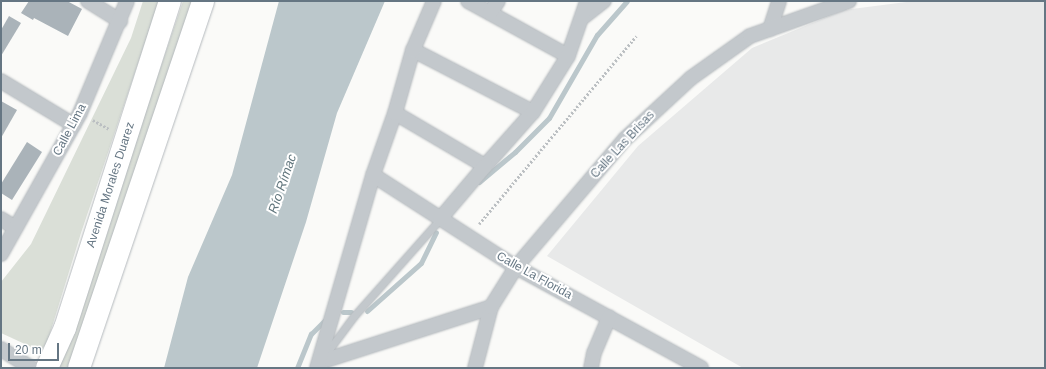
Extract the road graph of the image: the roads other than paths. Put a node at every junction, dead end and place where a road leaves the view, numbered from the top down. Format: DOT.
graph roads {
  1 [pos="88,1"];
  2 [pos="127,1"];
  3 [pos="170,1"];
  4 [pos="203,1"];
  5 [pos="434,1"];
  6 [pos="468,1"];
  7 [pos="587,1"];
  8 [pos="604,1"];
  9 [pos="779,1"];
  10 [pos="849,1"];
  11 [pos="494,7"];
  12 [pos="582,18"];
  13 [pos="120,21"];
  14 [pos="770,29"];
  15 [pos="414,50"];
  16 [pos="568,56"];
  17 [pos="1,81"];
  18 [pos="533,112"];
  19 [pos="395,113"];
  20 [pos="77,119"];
  21 [pos="485,166"];
  22 [pos="373,174"];
  23 [pos="1,219"];
  24 [pos="440,219"];
  25 [pos="16,228"];
  26 [pos="1,254"];
  27 [pos="516,267"];
  28 [pos="491,307"];
  29 [pos="609,317"];
  30 [pos="1,349"];
  31 [pos="318,365"];
  32 [pos="32,368"];
  33 [pos="47,368"];
  34 [pos="79,368"];
  35 [pos="475,368"];
  36 [pos="591,368"];
  37 [pos="701,368"];
  1 -- 13 [label="street"];
  2 -- 13 [label="street, Calle Lima"];
  3 -- 33 [label="highway, Avenida Morales Duarez"];
  4 -- 34 [label="highway"];
  5 -- 15 [label="street"];
  6 -- 11 [label="street"];
  7 -- 12 [label="street"];
  8 -- 12 [label="street"];
  9 -- 14 [label="street"];
  10 -- 14 [label="street, Calle Las Brisas"];
  11 -- 16 [label="street"];
  12 -- 16 [label="street"];
  13 -- 20 [label="street, Calle Lima"];
  14 -- 27 [label="street, Calle Las Brisas"];
  15 -- 18 [label="street"];
  15 -- 19 [label="street"];
  16 -- 18 [label="street"];
  17 -- 20 [label="street"];
  18 -- 21 [label="street"];
  19 -- 21 [label="street"];
  19 -- 22 [label="street"];
  20 -- 25 [label="street, Calle Lima"];
  21 -- 24 [label="street"];
  22 -- 24 [label="street, Calle La Florida"];
  22 -- 31 [label="street"];
  23 -- 25 [label="street"];
  24 -- 27 [label="street, Calle La Florida"];
  24 -- 31 [label="lane"];
  25 -- 26 [label="street, Calle Lima"];
  27 -- 28 [label="street, Calle Las Brisas"];
  27 -- 29 [label="street, Calle La Florida"];
  28 -- 31 [label="street"];
  28 -- 35 [label="street, Calle Las Brisas"];
  29 -- 36 [label="street"];
  29 -- 37 [label="street, Calle La Florida"];
  30 -- 32 [label="street"];
}
